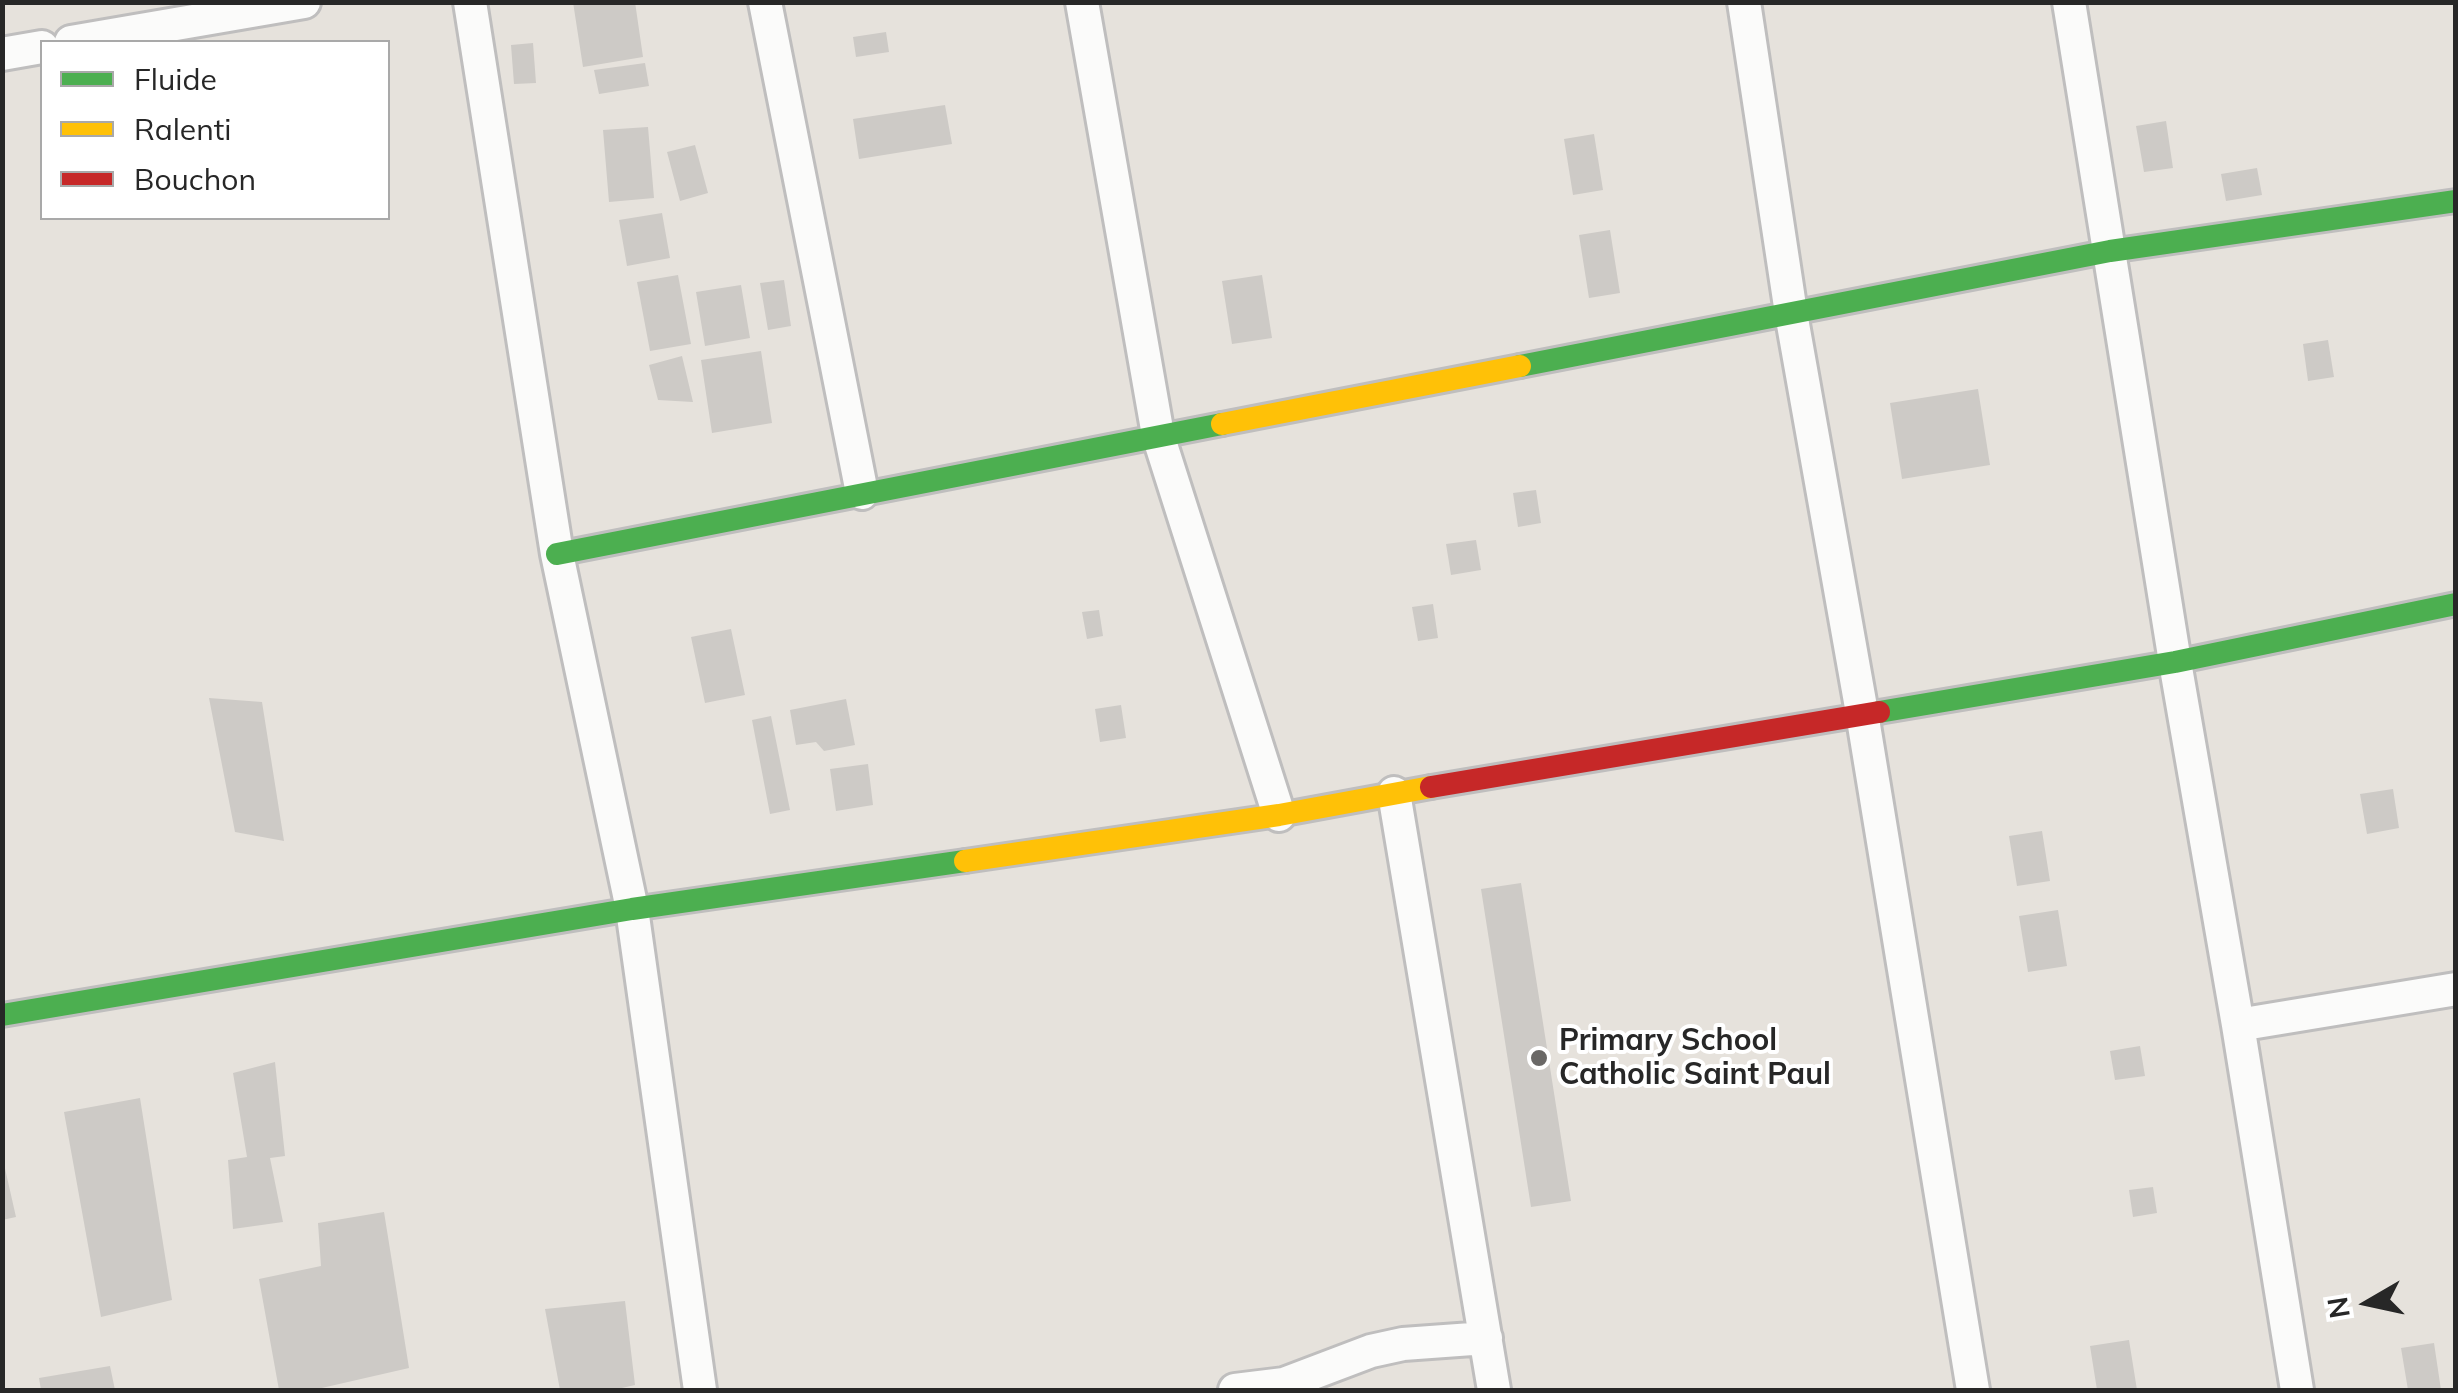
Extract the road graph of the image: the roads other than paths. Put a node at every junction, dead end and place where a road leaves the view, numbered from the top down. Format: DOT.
graph roads {
  1 [pos="304,2"];
  2 [pos="470,2"];
  3 [pos="765,2"];
  4 [pos="1082,2"];
  5 [pos="1744,2"];
  6 [pos="2070,2"];
  7 [pos="84,40"];
  8 [pos="40,48"];
  9 [pos="2,54"];
  10 [pos="2456,201"];
  11 [pos="2110,251"];
  12 [pos="1792,313"];
  13 [pos="1158,436"];
  14 [pos="862,493"];
  15 [pos="557,554"];
  16 [pos="2456,604"];
  17 [pos="2175,662"];
  18 [pos="1862,713"];
  19 [pos="1394,793"];
  20 [pos="1279,815"];
  21 [pos="632,909"];
  22 [pos="2456,989"];
  23 [pos="2,1015"];
  24 [pos="2238,1025"];
  25 [pos="1486,1338"];
  26 [pos="700,1390"];
  27 [pos="1235,1390"];
  28 [pos="1494,1390"];
  29 [pos="1973,1390"];
  30 [pos="2297,1390"];
  1 -- 7 [label="street"];
  2 -- 15 [label="street"];
  3 -- 14 [label="street"];
  4 -- 13 [label="street"];
  5 -- 12 [label="street"];
  6 -- 11 [label="street"];
  8 -- 9 [label="street"];
  10 -- 11 [label="street"];
  11 -- 12 [label="street"];
  11 -- 17 [label="street"];
  12 -- 13 [label="street"];
  12 -- 18 [label="street"];
  13 -- 14 [label="street"];
  13 -- 20 [label="street"];
  14 -- 15 [label="street"];
  15 -- 21 [label="street"];
  16 -- 17 [label="street"];
  17 -- 18 [label="street"];
  17 -- 24 [label="street"];
  18 -- 19 [label="street"];
  18 -- 29 [label="street"];
  19 -- 20 [label="street"];
  19 -- 25 [label="street"];
  20 -- 21 [label="street"];
  21 -- 23 [label="street"];
  21 -- 26 [label="street"];
  22 -- 24 [label="street"];
  24 -- 30 [label="street"];
  25 -- 27 [label="street"];
  25 -- 28 [label="street"];
}
